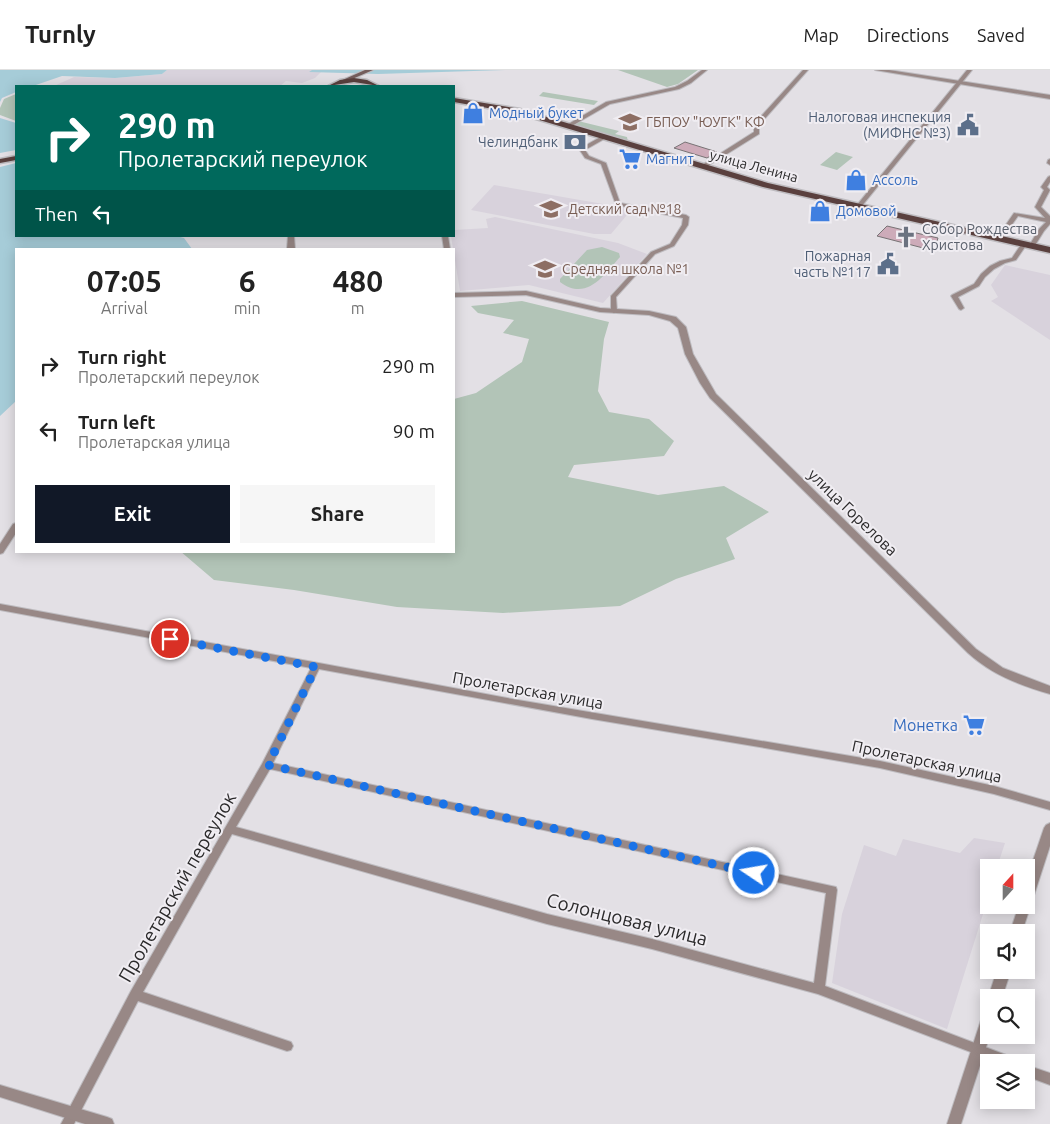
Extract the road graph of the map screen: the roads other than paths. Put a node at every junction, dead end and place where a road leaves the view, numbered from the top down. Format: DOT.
graph roads {
  1 [pos="370,70"];
  2 [pos="705,70"];
  3 [pos="806,70"];
  4 [pos="878,70"];
  5 [pos="970,70"];
  6 [pos="361,74"];
  7 [pos="959,83"];
  8 [pos="334,85"];
  9 [pos="371,85"];
  10 [pos="373,85"];
  11 [pos="1050,97"];
  12 [pos="455,100"];
  13 [pos="568,126"];
  14 [pos="604,137"];
  15 [pos="15,158"];
  16 [pos="0,161"];
  17 [pos="704,166"];
  18 [pos="1050,178"];
  19 [pos="859,206"];
  20 [pos="1050,221"];
  21 [pos="1000,239"];
  22 [pos="1028,245"];
  23 [pos="1050,250"];
  24 [pos="455,295"];
  25 [pos="961,308"];
  26 [pos="614,311"];
  27 [pos="15,528"];
  28 [pos="0,551"];
  29 [pos="0,607"];
  30 [pos="316,667"];
  31 [pos="1050,690"];
  32 [pos="268,765"];
  33 [pos="1050,806"];
  34 [pos="1050,828"];
  35 [pos="229,829"];
  36 [pos="1035,874"];
  37 [pos="819,989"];
  38 [pos="135,995"];
  39 [pos="980,1044"];
  40 [pos="287,1046"];
  41 [pos="978,1050"];
  42 [pos="989,1054"];
  43 [pos="1035,1074"];
  44 [pos="1050,1080"];
  45 [pos="0,1091"];
  46 [pos="71,1119"];
  47 [pos="106,1124"];
  48 [pos="954,1124"];
  1 -- 6 [label="main road"];
  2 -- 13 [label="street"];
  3 -- 17 [label="street"];
  4 -- 7 [label="street"];
  5 -- 7 [label="street"];
  6 -- 8 [label="main road"];
  6 -- 10 [label="main road"];
  7 -- 11 [label="street"];
  7 -- 19 [label="street"];
  8 -- 9 [label="main road"];
  12 -- 13 [label="main road, улица Ленина"];
  13 -- 14 [label="main road, улица Ленина"];
  14 -- 17 [label="main road, улица Ленина"];
  14 -- 26 [label="street"];
  15 -- 16 [label="main road"];
  17 -- 19 [label="main road, улица Ленина"];
  18 -- 20 [label="street"];
  19 -- 21 [label="main road, улица Ленина"];
  20 -- 21 [label="street"];
  20 -- 22 [label="street"];
  21 -- 22 [label="main road, улица Ленина"];
  22 -- 23 [label="main road, улица Ленина"];
  22 -- 25 [label="street"];
  24 -- 26 [label="street"];
  26 -- 31 [label="street, улица Горелова"];
  27 -- 28 [label="street"];
  29 -- 30 [label="street, Пролетарская улица"];
  30 -- 32 [label="street, Пролетарский переулок"];
  30 -- 33 [label="street, Пролетарская улица"];
  32 -- 35 [label="street, Пролетарский переулок"];
  32 -- 37 [label="street"];
  34 -- 36 [label="street"];
  35 -- 37 [label="street, Солонцовая улица"];
  35 -- 38 [label="street, Пролетарский переулок"];
  37 -- 41 [label="street, Солонцовая улица"];
  38 -- 40 [label="street"];
  38 -- 46 [label="street, Пролетарский переулок"];
  39 -- 41 [label="street"];
  41 -- 42 [label="street, Солонцовая улица"];
  41 -- 48 [label="street"];
  43 -- 44 [label="street"];
  45 -- 46 [label="street"];
  46 -- 47 [label="street"];
}
